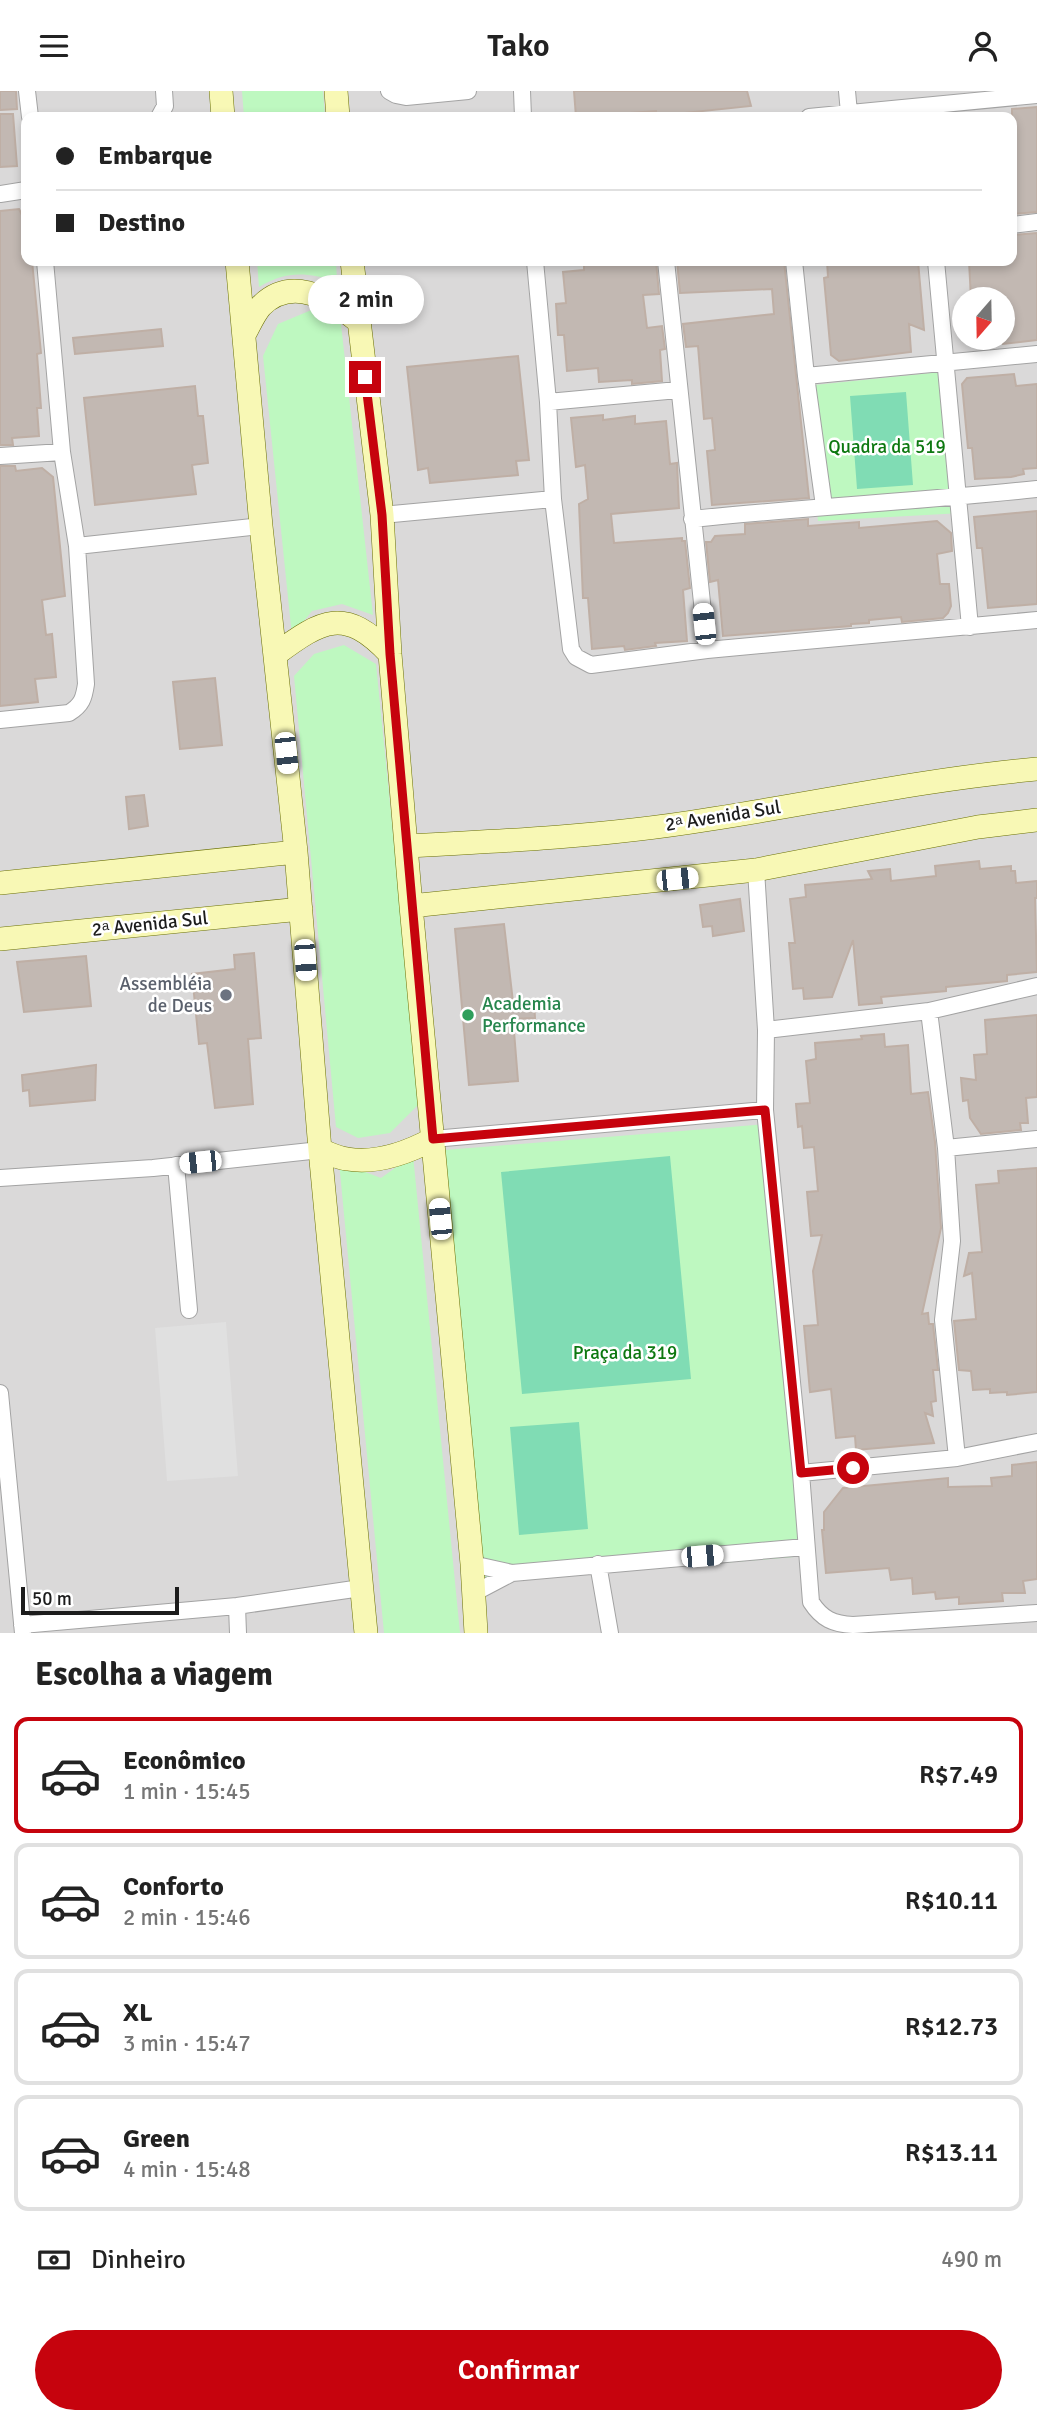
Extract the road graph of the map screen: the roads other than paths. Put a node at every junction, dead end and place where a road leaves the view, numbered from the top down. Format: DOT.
graph roads {
  1 [pos="27,91"];
  2 [pos="164,91"];
  3 [pos="221,91"];
  4 [pos="336,91"];
  5 [pos="389,91"];
  6 [pos="467,91"];
  7 [pos="522,91"];
  8 [pos="847,91"];
  9 [pos="1037,95"];
  10 [pos="29,112"];
  11 [pos="162,112"];
  12 [pos="223,112"];
  13 [pos="338,112"];
  14 [pos="523,112"];
  15 [pos="849,112"];
  16 [pos="919,112"];
  17 [pos="21,191"];
  18 [pos="0,194"];
  19 [pos="1037,222"];
  20 [pos="1017,224"];
  21 [pos="45,266"];
  22 [pos="237,266"];
  23 [pos="352,266"];
  24 [pos="535,266"];
  25 [pos="666,266"];
  26 [pos="795,266"];
  27 [pos="936,266"];
  28 [pos="358,321"];
  29 [pos="244,335"];
  30 [pos="1037,354"];
  31 [pos="944,363"];
  32 [pos="806,376"];
  33 [pos="678,390"];
  34 [pos="548,402"];
  35 [pos="62,451"];
  36 [pos="0,456"];
  37 [pos="1037,489"];
  38 [pos="957,498"];
  39 [pos="553,499"];
  40 [pos="824,506"];
  41 [pos="382,515"];
  42 [pos="692,519"];
  43 [pos="261,526"];
  44 [pos="77,546"];
  45 [pos="1037,620"];
  46 [pos="970,627"];
  47 [pos="707,650"];
  48 [pos="276,654"];
  49 [pos="390,654"];
  50 [pos="0,720"];
  51 [pos="1037,769"];
  52 [pos="1037,820"];
  53 [pos="407,846"];
  54 [pos="296,852"];
  55 [pos="755,870"];
  56 [pos="0,883"];
  57 [pos="411,906"];
  58 [pos="301,909"];
  59 [pos="0,940"];
  60 [pos="1037,986"];
  61 [pos="929,1011"];
  62 [pos="766,1030"];
  63 [pos="765,1110"];
  64 [pos="433,1139"];
  65 [pos="1037,1139"];
  66 [pos="946,1148"];
  67 [pos="320,1150"];
  68 [pos="176,1165"];
  69 [pos="0,1178"];
  70 [pos="189,1310"];
  71 [pos="0,1392"];
  72 [pos="1037,1442"];
  73 [pos="957,1458"];
  74 [pos="801,1473"];
  75 [pos="805,1547"];
  76 [pos="7,1550"];
  77 [pos="472,1564"];
  78 [pos="598,1564"];
  79 [pos="512,1573"];
  80 [pos="361,1588"];
  81 [pos="474,1593"];
  82 [pos="237,1605"];
  83 [pos="1037,1612"];
  84 [pos="22,1629"];
  85 [pos="238,1633"];
  86 [pos="366,1633"];
  87 [pos="476,1633"];
  88 [pos="610,1633"];
  1 -- 10 [label="street"];
  2 -- 11 [label="street"];
  3 -- 12 [label="main road"];
  4 -- 13 [label="main road"];
  5 -- 6 [label="street"];
  7 -- 14 [label="street"];
  8 -- 15 [label="street"];
  9 -- 16 [label="street"];
  17 -- 18 [label="street"];
  19 -- 20 [label="street"];
  21 -- 35 [label="street"];
  22 -- 29 [label="main road"];
  23 -- 28 [label="main road"];
  24 -- 34 [label="street"];
  25 -- 33 [label="street"];
  26 -- 32 [label="street"];
  27 -- 31 [label="street"];
  28 -- 29 [label="main road"];
  28 -- 41 [label="main road"];
  29 -- 43 [label="main road"];
  30 -- 31 [label="street"];
  31 -- 32 [label="street"];
  31 -- 38 [label="street"];
  32 -- 40 [label="street"];
  33 -- 34 [label="street"];
  33 -- 42 [label="street"];
  34 -- 39 [label="street"];
  35 -- 36 [label="street"];
  35 -- 44 [label="street"];
  37 -- 38 [label="street"];
  38 -- 40 [label="street"];
  38 -- 46 [label="street"];
  39 -- 41 [label="street"];
  39 -- 47 [label="street"];
  40 -- 42 [label="street"];
  41 -- 49 [label="main road"];
  42 -- 47 [label="street"];
  43 -- 44 [label="street"];
  43 -- 48 [label="main road"];
  44 -- 50 [label="street"];
  45 -- 46 [label="street"];
  46 -- 47 [label="street"];
  48 -- 49 [label="main road"];
  48 -- 54 [label="main road"];
  49 -- 53 [label="main road"];
  51 -- 53 [label="main road, 2ᵃ Avenida Sul"];
  52 -- 55 [label="main road"];
  53 -- 57 [label="main road"];
  54 -- 56 [label="main road"];
  54 -- 58 [label="main road"];
  55 -- 57 [label="main road"];
  55 -- 62 [label="street"];
  57 -- 64 [label="main road"];
  58 -- 59 [label="main road, 2ᵃ Avenida Sul"];
  58 -- 67 [label="main road"];
  60 -- 61 [label="street"];
  61 -- 62 [label="street"];
  61 -- 66 [label="street"];
  62 -- 63 [label="street"];
  63 -- 64 [label="street"];
  63 -- 74 [label="street"];
  64 -- 67 [label="main road"];
  64 -- 77 [label="main road"];
  65 -- 66 [label="street"];
  66 -- 73 [label="street"];
  67 -- 68 [label="street"];
  67 -- 80 [label="main road"];
  68 -- 69 [label="street"];
  68 -- 70 [label="street"];
  71 -- 76 [label="street"];
  72 -- 73 [label="street"];
  73 -- 74 [label="street"];
  74 -- 75 [label="street"];
  75 -- 78 [label="street"];
  75 -- 83 [label="street"];
  76 -- 84 [label="street"];
  77 -- 79 [label="street"];
  77 -- 81 [label="main road"];
  78 -- 79 [label="street"];
  78 -- 88 [label="street"];
  79 -- 81 [label="street"];
  80 -- 82 [label="street"];
  80 -- 86 [label="main road"];
  81 -- 87 [label="main road"];
  82 -- 84 [label="street"];
  82 -- 85 [label="street"];
}
